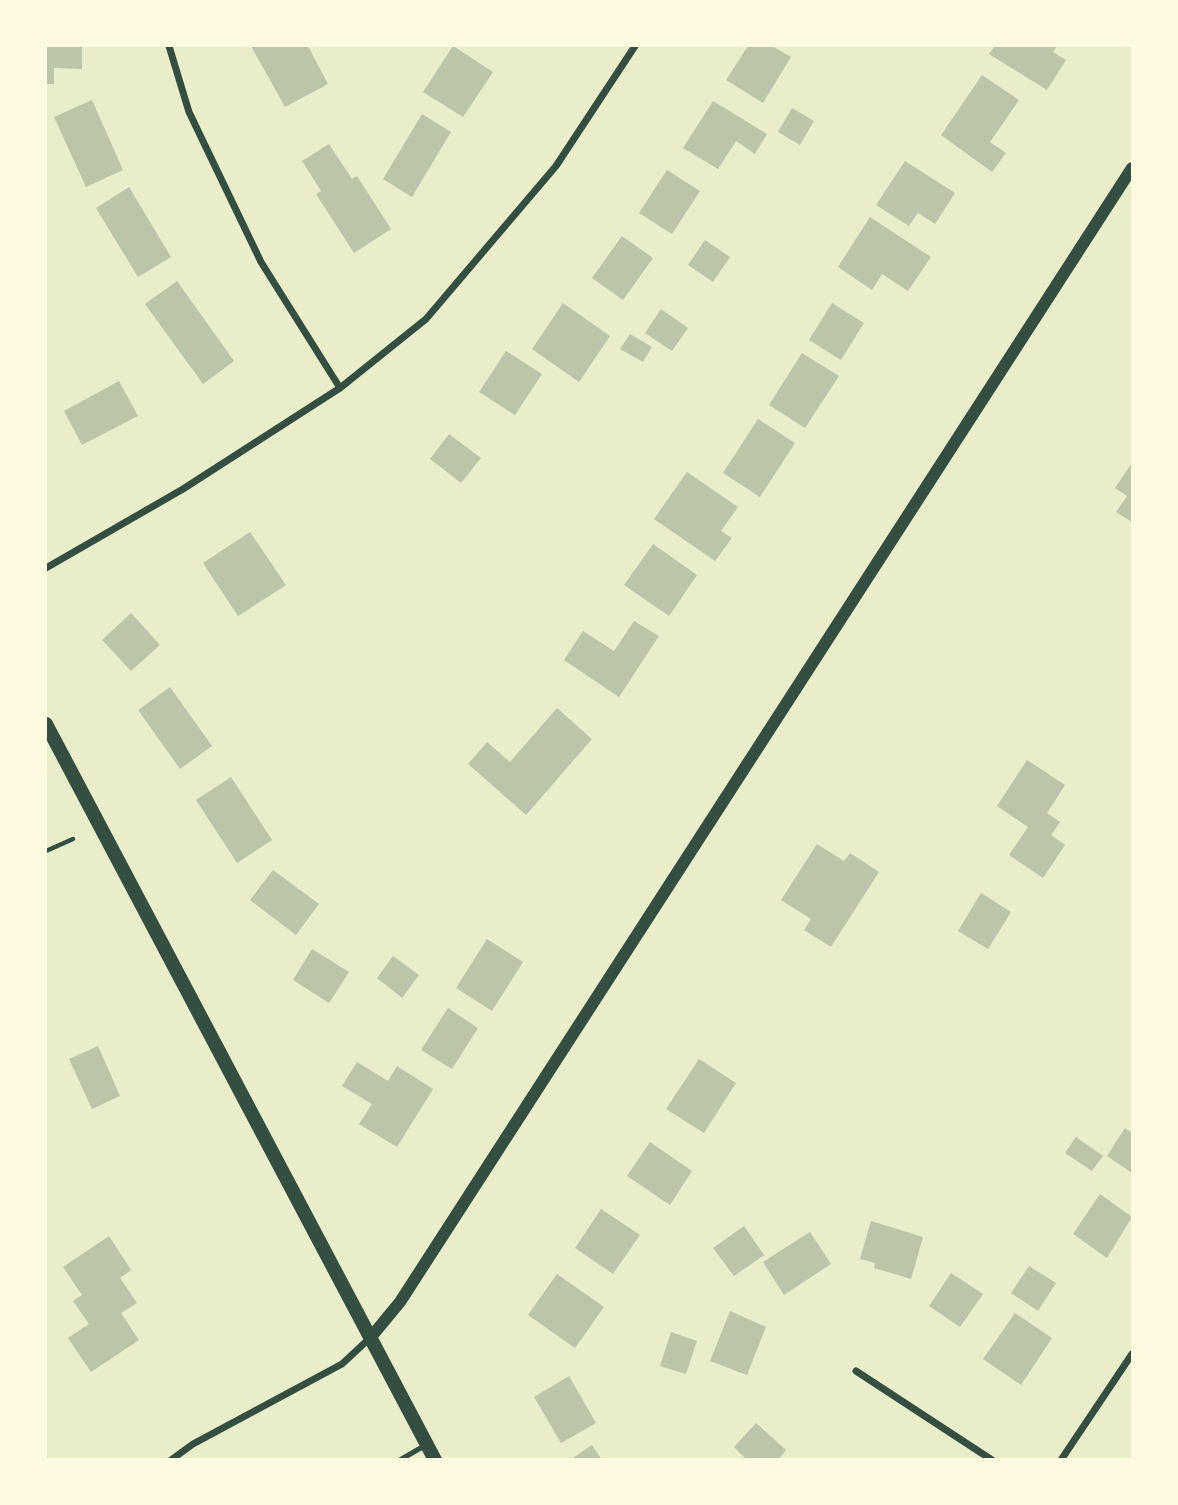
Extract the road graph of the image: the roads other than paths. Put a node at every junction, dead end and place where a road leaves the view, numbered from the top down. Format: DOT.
graph roads {
  1 [pos="169,46"];
  2 [pos="635,46"];
  3 [pos="1132,168"];
  4 [pos="340,388"];
  5 [pos="46,568"];
  6 [pos="46,724"];
  7 [pos="371,1337"];
  8 [pos="1132,1354"];
  9 [pos="856,1371"];
  10 [pos="427,1445"];
  11 [pos="171,1460"];
  12 [pos="400,1460"];
  13 [pos="435,1460"];
  14 [pos="992,1460"];
  15 [pos="1061,1460"];
  1 -- 4 [label="street"];
  2 -- 4 [label="street"];
  3 -- 7 [label="street"];
  4 -- 5 [label="street"];
  6 -- 7 [label="main road"];
  7 -- 10 [label="main road"];
  7 -- 11 [label="street"];
  8 -- 15 [label="street"];
  9 -- 14 [label="street"];
  10 -- 12 [label="lane"];
  10 -- 13 [label="main road"];
}
